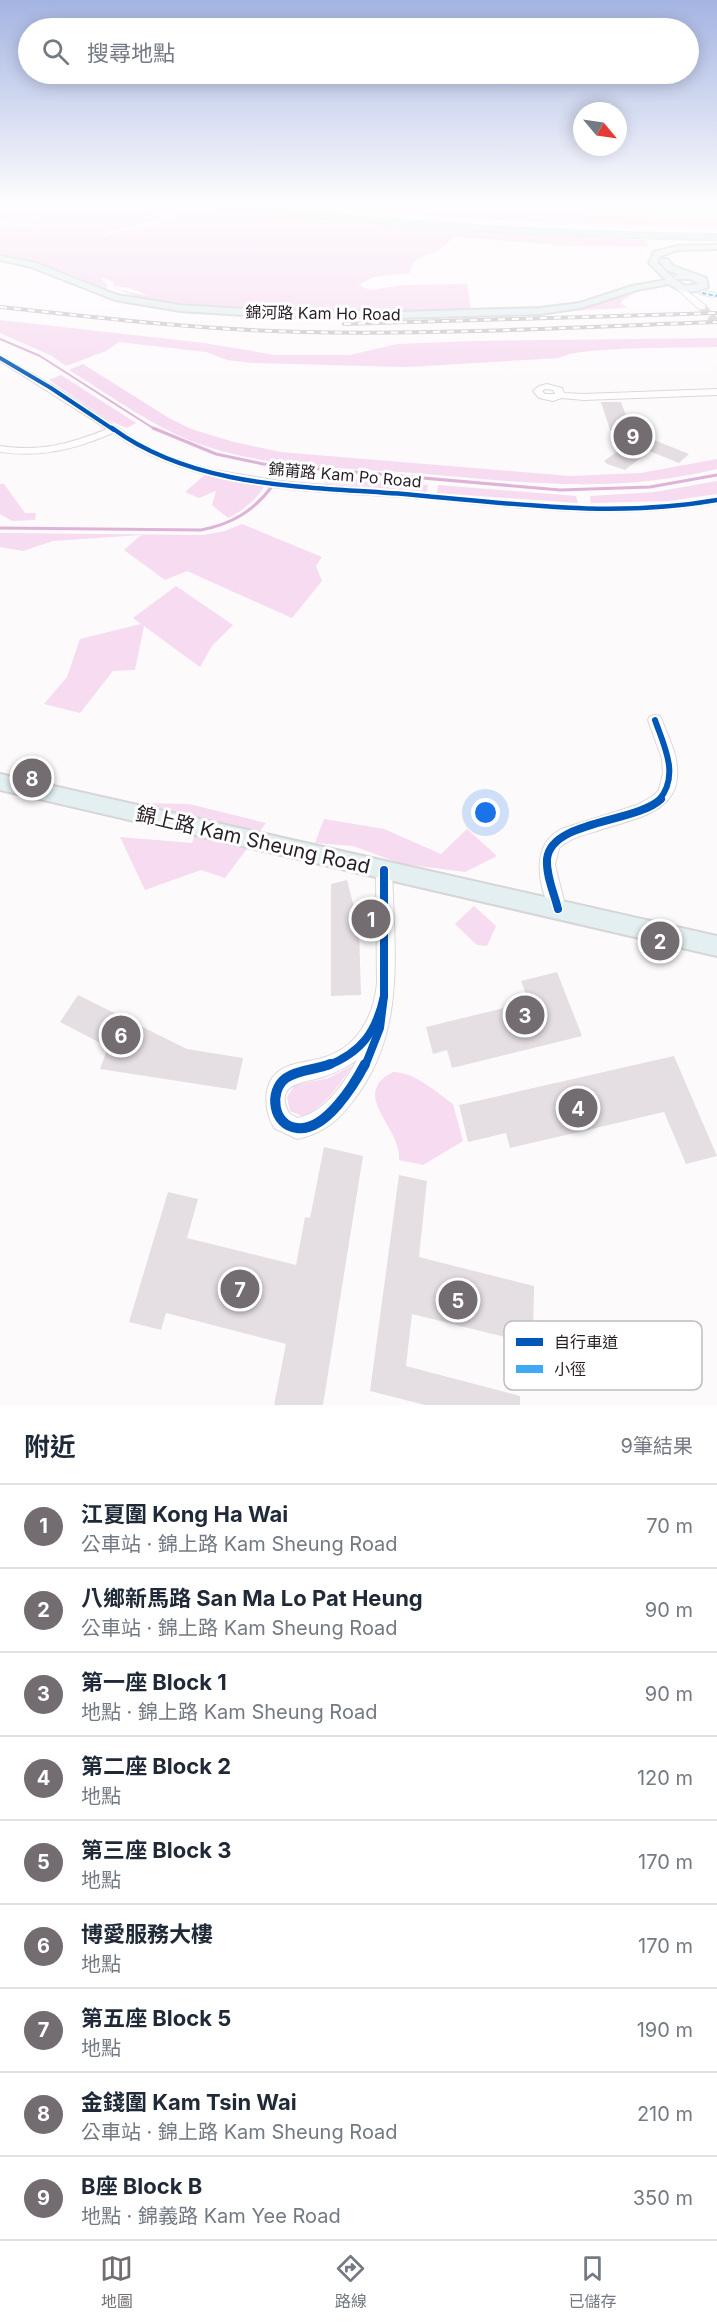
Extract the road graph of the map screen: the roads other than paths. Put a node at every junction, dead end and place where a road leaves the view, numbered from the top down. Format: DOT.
graph roads {
  1 [pos="40,268"];
  2 [pos="658,268"];
  3 [pos="669,268"];
  4 [pos="688,276"];
  5 [pos="674,284"];
  6 [pos="702,290"];
  7 [pos="713,295"];
  8 [pos="702,307"];
  9 [pos="712,307"];
  10 [pos="0,358"];
  11 [pos="717,392"];
  12 [pos="560,395"];
  13 [pos="115,429"];
  14 [pos="0,449"];
  15 [pos="717,500"];
  16 [pos="655,720"];
  17 [pos="0,782"];
  18 [pos="384,870"];
  19 [pos="558,909"];
  20 [pos="717,946"];
  21 [pos="385,994"];
  1 -- 5 [label="main road, 錦河路 Kam Ho Road"];
  2 -- 5 [label="main road"];
  3 -- 4 [label="main road"];
  4 -- 5 [label="main road"];
  4 -- 6 [label="main road"];
  5 -- 6 [label="main road, 錦河路 Kam Ho Road"];
  5 -- 8 [label="street"];
  6 -- 7 [label="street"];
  6 -- 9 [label="street"];
  10 -- 13 [label="street, 錦莆路 Kam Po Road"];
  11 -- 12 [label="street"];
  13 -- 14 [label="street"];
  13 -- 15 [label="street, 錦莆路 Kam Po Road"];
  16 -- 19 [label="street"];
  17 -- 18 [label="main road, 錦上路 Kam Sheung Road"];
  18 -- 19 [label="main road, 錦上路 Kam Sheung Road"];
  18 -- 21 [label="street"];
  19 -- 20 [label="main road, 錦上路 Kam Sheung Road"];
  21 -- 21 [label="street"];
}
